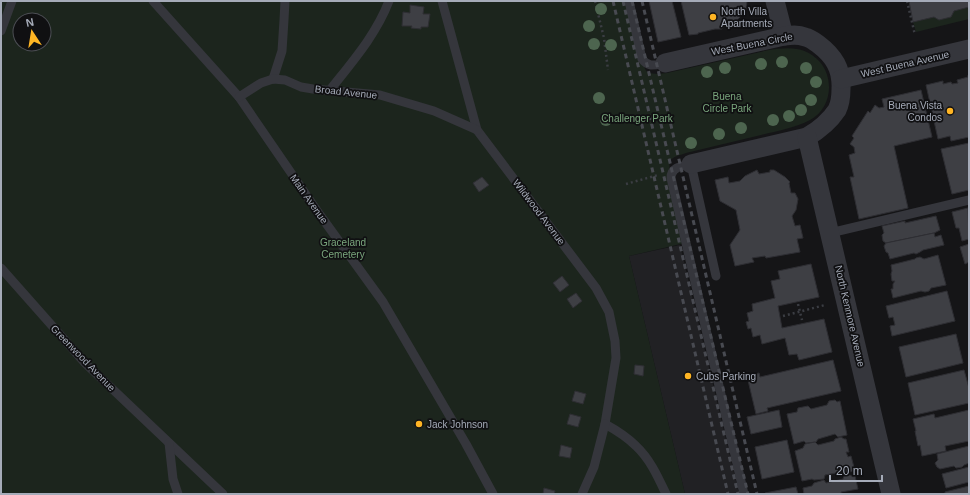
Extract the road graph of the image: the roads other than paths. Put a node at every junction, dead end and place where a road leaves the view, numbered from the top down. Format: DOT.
graph roads {
  1 [pos="12,1"];
  2 [pos="153,1"];
  3 [pos="285,1"];
  4 [pos="389,1"];
  5 [pos="442,1"];
  6 [pos="629,1"];
  7 [pos="775,1"];
  8 [pos="1,31"];
  9 [pos="784,36"];
  10 [pos="969,49"];
  11 [pos="665,63"];
  12 [pos="273,79"];
  13 [pos="841,79"];
  14 [pos="330,90"];
  15 [pos="239,96"];
  16 [pos="477,130"];
  17 [pos="807,137"];
  18 [pos="690,164"];
  19 [pos="969,200"];
  20 [pos="830,233"];
  21 [pos="1,268"];
  22 [pos="716,276"];
  23 [pos="605,424"];
  24 [pos="169,443"];
  25 [pos="178,494"];
  26 [pos="223,494"];
  27 [pos="493,494"];
  28 [pos="582,494"];
  29 [pos="666,494"];
  30 [pos="744,494"];
  31 [pos="891,494"];
  1 -- 8 [label="lane"];
  2 -- 15 [label="lane, Main Avenue"];
  3 -- 12 [label="lane"];
  4 -- 14 [label="lane"];
  5 -- 16 [label="lane, Wildwood Avenue"];
  6 -- 11 [label="lane"];
  7 -- 9 [label="street"];
  9 -- 11 [label="street, West Buena Circle"];
  9 -- 13 [label="street, West Buena Circle"];
  10 -- 13 [label="street, West Buena Avenue"];
  12 -- 14 [label="lane, Broad Avenue"];
  12 -- 15 [label="lane"];
  13 -- 17 [label="street, West Buena Circle"];
  14 -- 16 [label="lane, Broad Avenue"];
  15 -- 27 [label="lane, Main Avenue"];
  16 -- 23 [label="lane, Wildwood Avenue"];
  17 -- 18 [label="street, West Buena Circle"];
  17 -- 20 [label="street, North Kenmore Avenue"];
  18 -- 22 [label="lane"];
  18 -- 30 [label="lane"];
  19 -- 20 [label="lane"];
  20 -- 31 [label="street, North Kenmore Avenue"];
  21 -- 24 [label="lane, Greenwood Avenue"];
  23 -- 28 [label="lane, Wildwood Avenue"];
  23 -- 29 [label="lane"];
  24 -- 25 [label="lane"];
  24 -- 26 [label="lane, Greenwood Avenue"];
}
